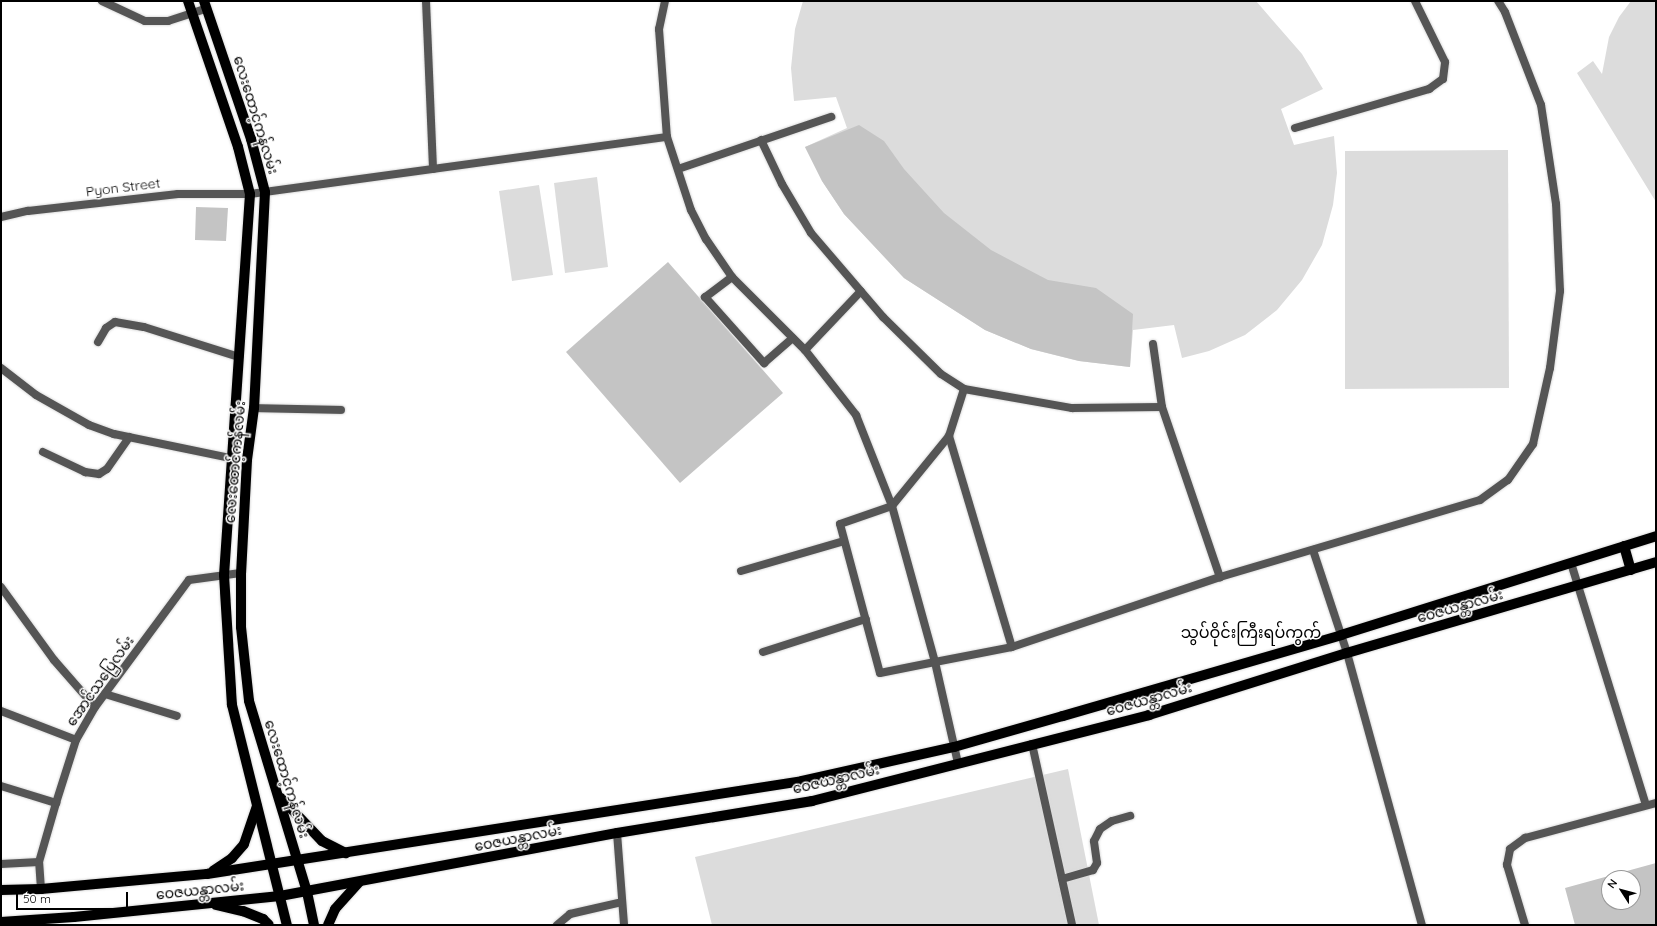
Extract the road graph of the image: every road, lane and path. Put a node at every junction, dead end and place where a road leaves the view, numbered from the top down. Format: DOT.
graph roads {
  1 [pos="102,1"];
  2 [pos="188,1"];
  3 [pos="426,1"];
  4 [pos="665,1"];
  5 [pos="1415,1"];
  6 [pos="1498,1"];
  7 [pos="205,5"];
  8 [pos="191,14"];
  9 [pos="831,118"];
  10 [pos="1296,128"];
  11 [pos="668,137"];
  12 [pos="761,140"];
  13 [pos="433,169"];
  14 [pos="678,169"];
  15 [pos="265,192"];
  16 [pos="250,194"];
  17 [pos="1,217"];
  18 [pos="246,260"];
  19 [pos="261,262"];
  20 [pos="732,276"];
  21 [pos="861,291"];
  22 [pos="793,338"];
  23 [pos="98,342"];
  24 [pos="1153,344"];
  25 [pos="805,350"];
  26 [pos="239,357"];
  27 [pos="1,368"];
  28 [pos="964,389"];
  29 [pos="1162,407"];
  30 [pos="235,408"];
  31 [pos="254,408"];
  32 [pos="341,410"];
  33 [pos="949,436"];
  34 [pos="128,437"];
  35 [pos="43,452"];
  36 [pos="230,458"];
  37 [pos="892,506"];
  38 [pos="1656,536"];
  39 [pos="844,541"];
  40 [pos="1624,546"];
  41 [pos="1313,550"];
  42 [pos="1656,562"];
  43 [pos="1571,563"];
  44 [pos="1631,570"];
  45 [pos="741,571"];
  46 [pos="241,573"];
  47 [pos="224,576"];
  48 [pos="1220,577"];
  49 [pos="1,587"];
  50 [pos="1578,587"];
  51 [pos="866,619"];
  52 [pos="1341,635"];
  53 [pos="1012,647"];
  54 [pos="763,652"];
  55 [pos="1347,653"];
  56 [pos="935,662"];
  57 [pos="105,694"];
  58 [pos="96,707"];
  59 [pos="1,711"];
  60 [pos="177,716"];
  61 [pos="76,740"];
  62 [pos="1032,744"];
  63 [pos="954,747"];
  64 [pos="958,763"];
  65 [pos="1,786"];
  66 [pos="278,795"];
  67 [pos="1656,802"];
  68 [pos="56,803"];
  69 [pos="257,804"];
  70 [pos="1646,805"];
  71 [pos="1130,816"];
  72 [pos="617,833"];
  73 [pos="346,853"];
  74 [pos="298,860"];
  75 [pos="39,862"];
  76 [pos="1,864"];
  77 [pos="272,865"];
  78 [pos="207,874"];
  79 [pos="1062,879"];
  80 [pos="358,882"];
  81 [pos="41,889"];
  82 [pos="1,890"];
  83 [pos="307,892"];
  84 [pos="280,896"];
  85 [pos="622,902"];
  86 [pos="208,903"];
  87 [pos="1,922"];
  88 [pos="269,925"];
  89 [pos="287,925"];
  90 [pos="314,925"];
  91 [pos="328,925"];
  92 [pos="557,925"];
  93 [pos="624,925"];
  94 [pos="1072,925"];
  95 [pos="1422,925"];
  96 [pos="1525,925"];
  1 -- 8 [label="street"];
  2 -- 8 [label="main road, လေးထောင့်ကန်လမ်း"];
  3 -- 13 [label="street"];
  4 -- 11 [label="street"];
  5 -- 10 [label="street"];
  6 -- 41 [label="street"];
  7 -- 8 [label="street"];
  7 -- 15 [label="main road, လေးထောင့်ကန်လမ်း"];
  8 -- 16 [label="main road, လေးထောင့်ကန်လမ်း"];
  9 -- 12 [label="street"];
  11 -- 13 [label="street, Pyon Street"];
  11 -- 14 [label="street"];
  12 -- 14 [label="street"];
  12 -- 21 [label="street"];
  13 -- 15 [label="street, Pyon Street"];
  14 -- 20 [label="street"];
  15 -- 16 [label="street, Pyon Street"];
  15 -- 19 [label="main road, လေးထောင့်ကန်လမ်း"];
  16 -- 17 [label="street, Pyon Street"];
  16 -- 18 [label="main road, လေးထောင့်ကန်လမ်း"];
  18 -- 19 [label="main road"];
  18 -- 26 [label="main road, လေးထောင့်ကန်လမ်း"];
  19 -- 31 [label="main road, လေးထောင့်ကန်လမ်း"];
  20 -- 22 [label="street"];
  20 -- 22 [label="street"];
  21 -- 25 [label="street"];
  21 -- 28 [label="street"];
  22 -- 25 [label="street"];
  23 -- 26 [label="street"];
  24 -- 29 [label="street"];
  25 -- 37 [label="street"];
  26 -- 30 [label="main road, လေးထောင့်ကန်လမ်း"];
  27 -- 34 [label="street"];
  28 -- 29 [label="street"];
  28 -- 33 [label="street"];
  29 -- 48 [label="street"];
  30 -- 31 [label="main road"];
  30 -- 36 [label="main road, လေးထောင့်ကန်လမ်း"];
  31 -- 32 [label="street"];
  31 -- 46 [label="main road, လေးထောင့်ကန်လမ်း"];
  33 -- 37 [label="street"];
  33 -- 53 [label="street"];
  34 -- 35 [label="street"];
  34 -- 36 [label="street"];
  36 -- 47 [label="main road, လေးထောင့်ကန်လမ်း"];
  37 -- 39 [label="street"];
  37 -- 56 [label="street"];
  38 -- 40 [label="main road, ဝေဇယန္တာလမ်း"];
  39 -- 45 [label="street"];
  39 -- 51 [label="street"];
  40 -- 43 [label="main road, ဝေဇယန္တာလမ်း"];
  40 -- 44 [label="main road"];
  41 -- 48 [label="street"];
  41 -- 52 [label="street"];
  42 -- 44 [label="main road, ဝေဇယန္တာလမ်း"];
  43 -- 50 [label="street"];
  43 -- 52 [label="main road, ဝေဇယန္တာလမ်း"];
  44 -- 50 [label="main road, ဝေဇယန္တာလမ်း"];
  46 -- 47 [label="street, အောင်သပြေလမ်း"];
  46 -- 66 [label="main road, လေးထောင့်ကန်လမ်း"];
  47 -- 57 [label="street, အောင်သပြေလမ်း"];
  47 -- 69 [label="main road, လေးထောင့်ကန်လမ်း"];
  48 -- 53 [label="street"];
  49 -- 58 [label="street"];
  50 -- 55 [label="main road, ဝေဇယန္တာလမ်း"];
  50 -- 70 [label="street"];
  51 -- 54 [label="street"];
  51 -- 56 [label="street"];
  52 -- 55 [label="street"];
  52 -- 63 [label="main road, ဝေဇယန္တာလမ်း"];
  53 -- 56 [label="street"];
  55 -- 62 [label="main road, ဝေဇယန္တာလမ်း"];
  55 -- 95 [label="street"];
  56 -- 63 [label="street"];
  57 -- 58 [label="street, အောင်သပြေလမ်း"];
  57 -- 60 [label="street"];
  58 -- 61 [label="street, အောင်သပြေလမ်း"];
  59 -- 61 [label="street"];
  61 -- 68 [label="street, အောင်သပြေလမ်း"];
  62 -- 64 [label="main road, ဝေဇယန္တာလမ်း"];
  62 -- 79 [label="street"];
  63 -- 64 [label="street"];
  63 -- 73 [label="main road, ဝေဇယန္တာလမ်း"];
  64 -- 72 [label="main road, ဝေဇယန္တာလမ်း"];
  65 -- 68 [label="street"];
  66 -- 73 [label="main road"];
  66 -- 74 [label="main road, လေးထောင့်ကန်လမ်း"];
  67 -- 70 [label="street"];
  68 -- 75 [label="street, အောင်သပြေလမ်း"];
  69 -- 77 [label="main road, လေးထောင့်ကန်လမ်း"];
  69 -- 78 [label="main road"];
  70 -- 96 [label="street"];
  71 -- 79 [label="street"];
  72 -- 80 [label="main road, ဝေဇယန္တာလမ်း"];
  72 -- 85 [label="street"];
  73 -- 74 [label="main road, ဝေဇယန္တာလမ်း"];
  74 -- 77 [label="main road, ဝေဇယန္တာလမ်း"];
  74 -- 83 [label="main road, လေးထောင့်ကန်လမ်း"];
  75 -- 76 [label="street"];
  75 -- 81 [label="street, အောင်သပြေလမ်း"];
  77 -- 78 [label="main road, ဝေဇယန္တာလမ်း"];
  77 -- 84 [label="main road, လေးထောင့်ကန်လမ်း"];
  78 -- 81 [label="main road, ဝေဇယန္တာလမ်း"];
  79 -- 94 [label="street"];
  80 -- 83 [label="main road, ဝေဇယန္တာလမ်း"];
  80 -- 91 [label="main road"];
  81 -- 82 [label="main road, ဝေဇယန္တာလမ်း"];
  83 -- 84 [label="main road, ဝေဇယန္တာလမ်း"];
  83 -- 90 [label="main road, လေးထောင့်ကန်လမ်း"];
  84 -- 86 [label="main road, ဝေဇယန္တာလမ်း"];
  84 -- 89 [label="main road, လေးထောင့်ကန်လမ်း"];
  85 -- 92 [label="street"];
  85 -- 93 [label="street"];
  86 -- 87 [label="main road, ဝေဇယန္တာလမ်း"];
  86 -- 88 [label="main road"];
}
